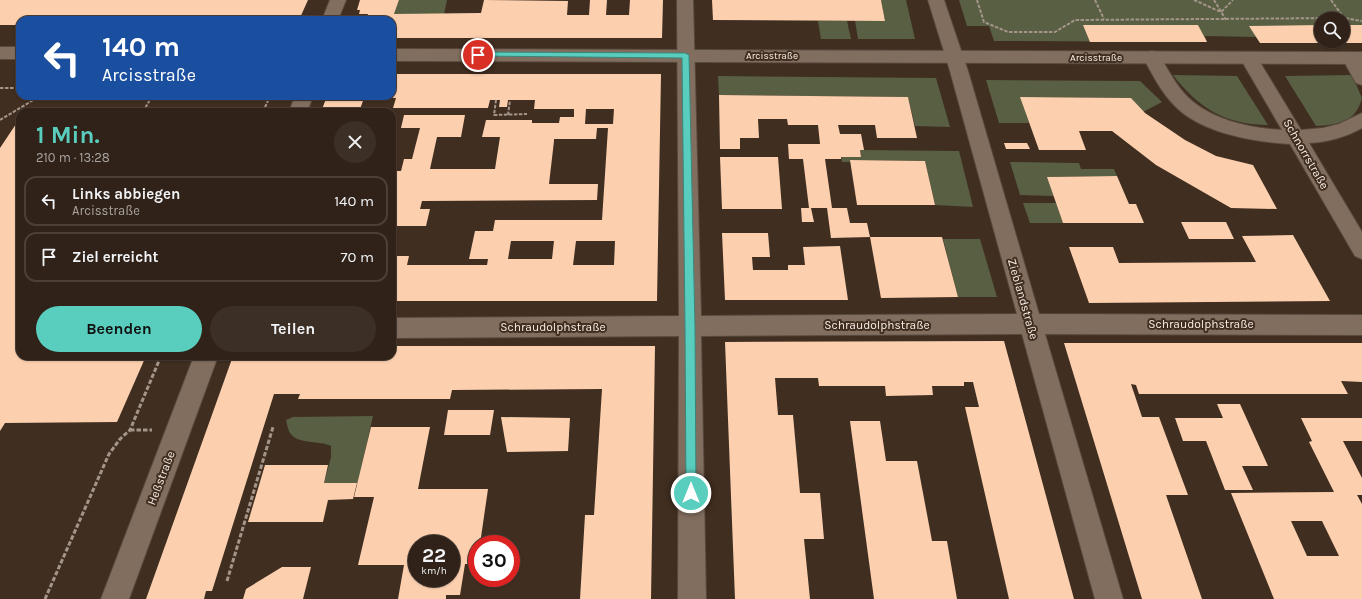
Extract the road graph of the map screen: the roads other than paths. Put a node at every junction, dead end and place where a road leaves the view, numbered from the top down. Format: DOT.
graph roads {
  1 [pos="338,0"];
  2 [pos="685,0"];
  3 [pos="936,0"];
  4 [pos="332,16"];
  5 [pos="0,53"];
  6 [pos="16,53"];
  7 [pos="396,55"];
  8 [pos="685,55"];
  9 [pos="954,56"];
  10 [pos="1152,57"];
  11 [pos="1249,58"];
  12 [pos="1356,58"];
  13 [pos="1362,79"];
  14 [pos="1362,120"];
  15 [pos="1296,137"];
  16 [pos="1362,250"];
  17 [pos="1030,324"];
  18 [pos="1362,325"];
  19 [pos="690,327"];
  20 [pos="396,328"];
  21 [pos="205,360"];
  22 [pos="115,599"];
  23 [pos="692,599"];
  24 [pos="1108,599"];
  1 -- 4 [label="street"];
  2 -- 8 [label="street"];
  3 -- 9 [label="street, Zieblandstraße"];
  5 -- 6 [label="street"];
  7 -- 8 [label="street, Arcisstraße"];
  8 -- 9 [label="street, Arcisstraße"];
  8 -- 19 [label="street"];
  9 -- 10 [label="street, Arcisstraße"];
  9 -- 17 [label="street, Zieblandstraße"];
  10 -- 11 [label="street, Arcisstraße"];
  10 -- 15 [label="street"];
  11 -- 12 [label="street, Arcisstraße"];
  11 -- 15 [label="street, Schnorrstraße"];
  12 -- 13 [label="street, Arcisstraße"];
  14 -- 15 [label="street"];
  15 -- 16 [label="street, Schnorrstraße"];
  17 -- 18 [label="street, Schraudolphstraße"];
  17 -- 19 [label="street, Schraudolphstraße"];
  17 -- 24 [label="street, Zieblandstraße"];
  19 -- 20 [label="street, Schraudolphstraße"];
  19 -- 23 [label="street"];
  21 -- 22 [label="street, Heßstraße"];
}
